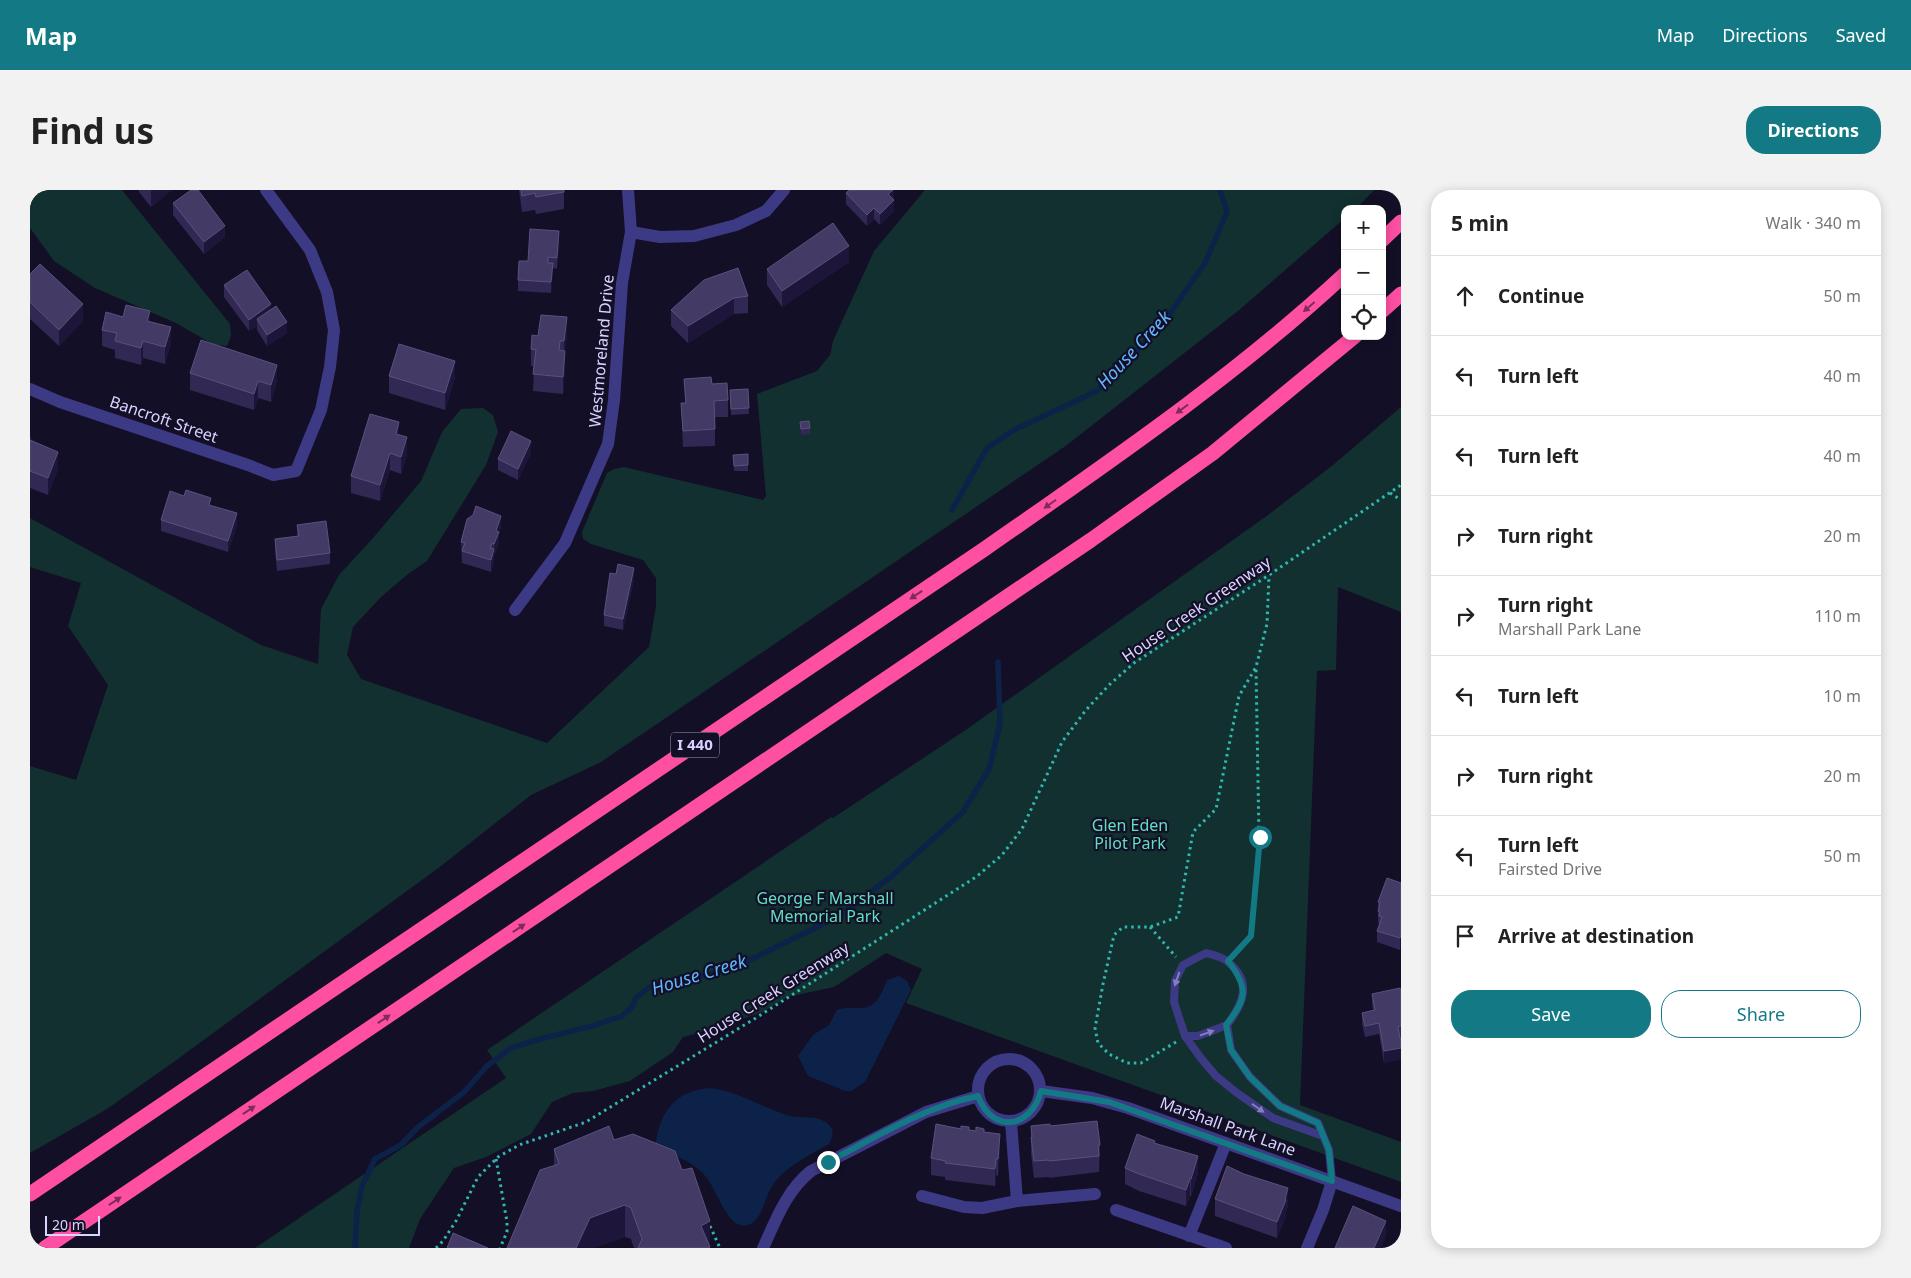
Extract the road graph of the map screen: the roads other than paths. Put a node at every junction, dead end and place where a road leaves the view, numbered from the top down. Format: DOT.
graph roads {
  1 [pos="266,190"];
  2 [pos="628,190"];
  3 [pos="784,190"];
  4 [pos="1401,222"];
  5 [pos="631,232"];
  6 [pos="1386,236"];
  7 [pos="1341,278"];
  8 [pos="1401,294"];
  9 [pos="1386,308"];
  10 [pos="1350,340"];
  11 [pos="30,389"];
  12 [pos="515,610"];
  13 [pos="1226,1025"];
  14 [pos="1185,1036"];
  15 [pos="1041,1091"];
  16 [pos="978,1096"];
  17 [pos="1011,1122"];
  18 [pos="1323,1136"];
  19 [pos="1226,1142"];
  20 [pos="1332,1181"];
  21 [pos="30,1194"];
  22 [pos="1095,1194"];
  23 [pos="922,1196"];
  24 [pos="1018,1201"];
  25 [pos="1401,1206"];
  26 [pos="1116,1210"];
  27 [pos="1189,1236"];
  28 [pos="45,1248"];
  29 [pos="763,1248"];
  30 [pos="1226,1248"];
  31 [pos="1307,1248"];
  1 -- 11 [label="street, Bancroft Street"];
  2 -- 5 [label="street, Westmoreland Drive"];
  3 -- 5 [label="street"];
  4 -- 6 [label="highway"];
  5 -- 12 [label="street, Westmoreland Drive"];
  7 -- 21 [label="highway, I 440, one-way"];
  8 -- 9 [label="highway"];
  28 -- 10 [label="highway, one-way"];
  14 -- 13 [label="lane, one-way"];
  13 -- 14 [label="lane, one-way"];
  13 -- 18 [label="lane"];
  14 -- 18 [label="lane, one-way"];
  15 -- 16 [label="street"];
  15 -- 17 [label="street"];
  15 -- 19 [label="street, Marshall Park Lane"];
  16 -- 17 [label="street"];
  16 -- 29 [label="street"];
  17 -- 24 [label="street"];
  18 -- 20 [label="lane"];
  19 -- 20 [label="street, Marshall Park Lane"];
  19 -- 27 [label="street"];
  20 -- 25 [label="street, Marshall Park Lane"];
  20 -- 31 [label="street"];
  22 -- 24 [label="street"];
  23 -- 24 [label="street"];
  26 -- 27 [label="street"];
  27 -- 30 [label="street"];
}
